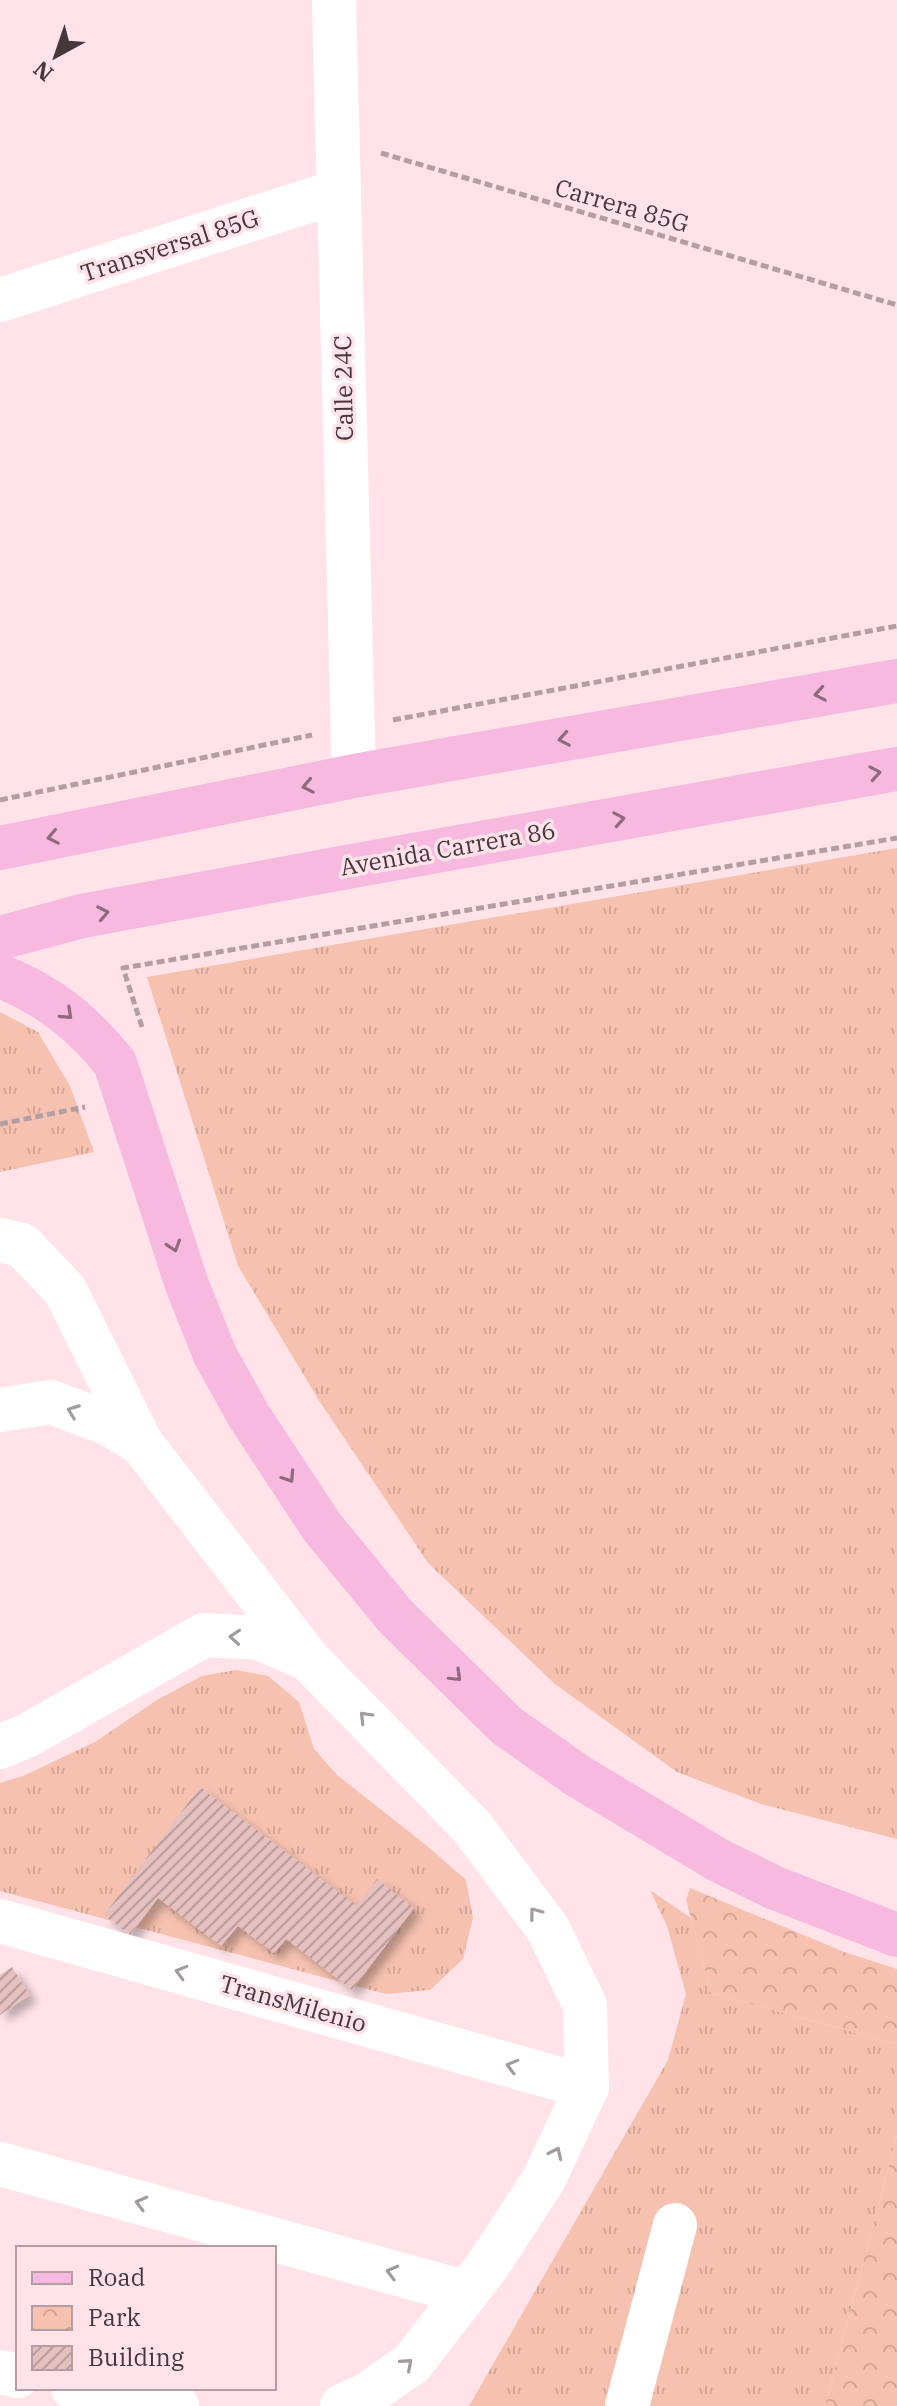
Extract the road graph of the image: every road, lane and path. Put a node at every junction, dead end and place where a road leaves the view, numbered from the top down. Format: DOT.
graph roads {
  1 [pos="334,0"];
  2 [pos="337,140"];
  3 [pos="339,191"];
  4 [pos="0,300"];
  5 [pos="897,305"];
  6 [pos="897,626"];
  7 [pos="897,681"];
  8 [pos="353,727"];
  9 [pos="897,769"];
  10 [pos="354,776"];
  11 [pos="0,800"];
  12 [pos="897,838"];
  13 [pos="0,848"];
  14 [pos="0,938"];
  15 [pos="0,976"];
  16 [pos="115,1063"];
  17 [pos="0,1124"];
  18 [pos="0,1240"];
  19 [pos="0,1410"];
  20 [pos="141,1443"];
  21 [pos="308,1659"];
  22 [pos="0,1747"];
  23 [pos="0,1921"];
  24 [pos="897,1935"];
  25 [pos="587,2087"];
  26 [pos="0,2164"];
  27 [pos="675,2225"];
  28 [pos="467,2293"];
  29 [pos="85,2390"];
  30 [pos="359,2403"];
  31 [pos="177,2406"];
  32 [pos="627,2406"];
  1 -- 2 [label="street, Calle 24C"];
  2 -- 3 [label="street, Calle 24C"];
  2 -- 5 [label="path, Carrera 85G"];
  3 -- 4 [label="street, Transversal 85G"];
  3 -- 8 [label="street, Calle 24C"];
  6 -- 8 [label="path"];
  7 -- 10 [label="main road, one-way"];
  8 -- 10 [label="street, Calle 24C"];
  8 -- 11 [label="path"];
  14 -- 9 [label="main road, Avenida Carrera 86, one-way"];
  10 -- 13 [label="main road, one-way"];
  12 -- 16 [label="path"];
  15 -- 16 [label="main road, one-way"];
  16 -- 17 [label="path"];
  16 -- 24 [label="main road, one-way"];
  18 -- 20 [label="street"];
  20 -- 19 [label="street, one-way"];
  20 -- 21 [label="street"];
  21 -- 22 [label="street, one-way"];
  25 -- 21 [label="street, one-way"];
  25 -- 23 [label="street, TransMilenio, one-way"];
  28 -- 25 [label="street, one-way"];
  28 -- 26 [label="street, one-way"];
  27 -- 32 [label="street"];
  30 -- 28 [label="street, one-way"];
  29 -- 31 [label="street"];
}
